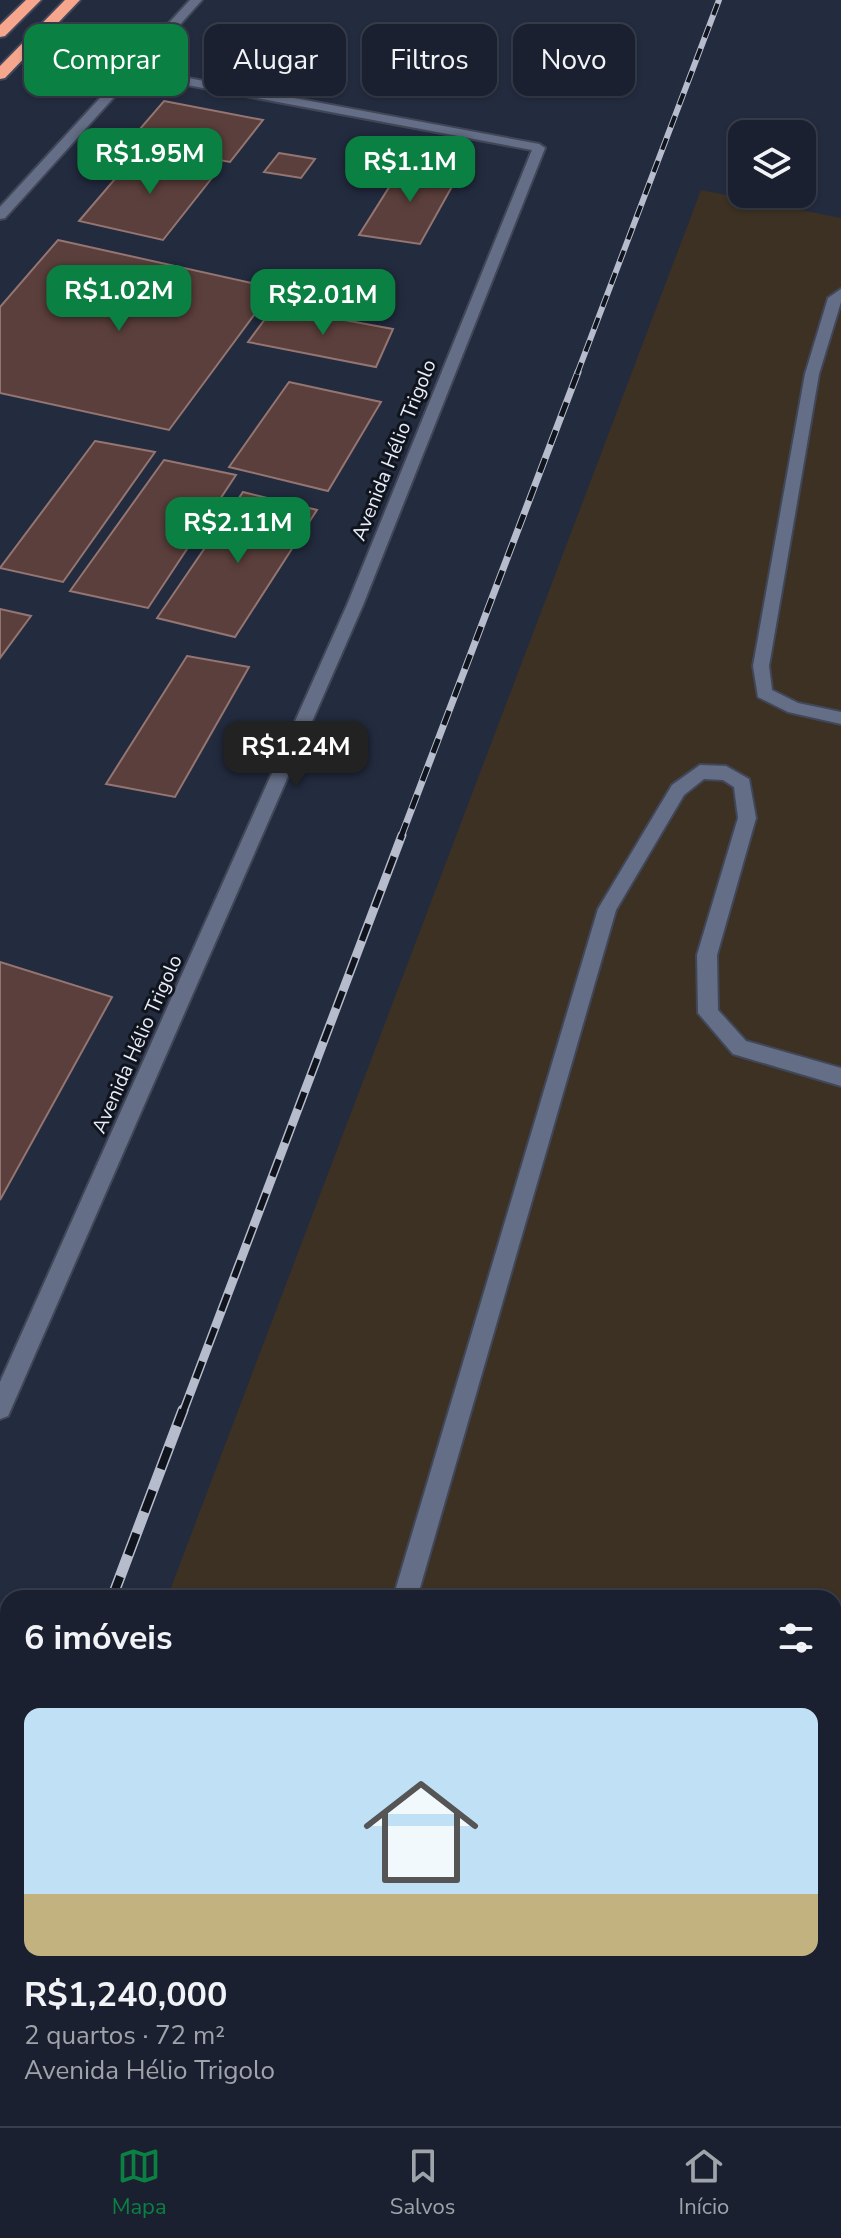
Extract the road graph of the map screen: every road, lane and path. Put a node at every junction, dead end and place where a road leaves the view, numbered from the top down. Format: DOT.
graph roads {
  1 [pos="23,0"];
  2 [pos="34,0"];
  3 [pos="73,0"];
  4 [pos="85,0"];
  5 [pos="196,0"];
  6 [pos="174,24"];
  7 [pos="0,25"];
  8 [pos="0,33"];
  9 [pos="13,63"];
  10 [pos="0,75"];
  11 [pos="188,82"];
  12 [pos="109,96"];
  13 [pos="0,215"];
  14 [pos="841,293"];
  15 [pos="841,718"];
  16 [pos="841,1077"];
  17 [pos="0,1408"];
  18 [pos="407,1590"];
  1 -- 7 [label="highway"];
  2 -- 8 [label="highway"];
  3 -- 9 [label="highway"];
  4 -- 9 [label="highway"];
  5 -- 6 [label="street"];
  9 -- 10 [label="highway"];
  11 -- 17 [label="street, Avenida Hélio Trigolo"];
  12 -- 13 [label="street"];
  14 -- 15 [label="street"];
  16 -- 18 [label="street"];
}
